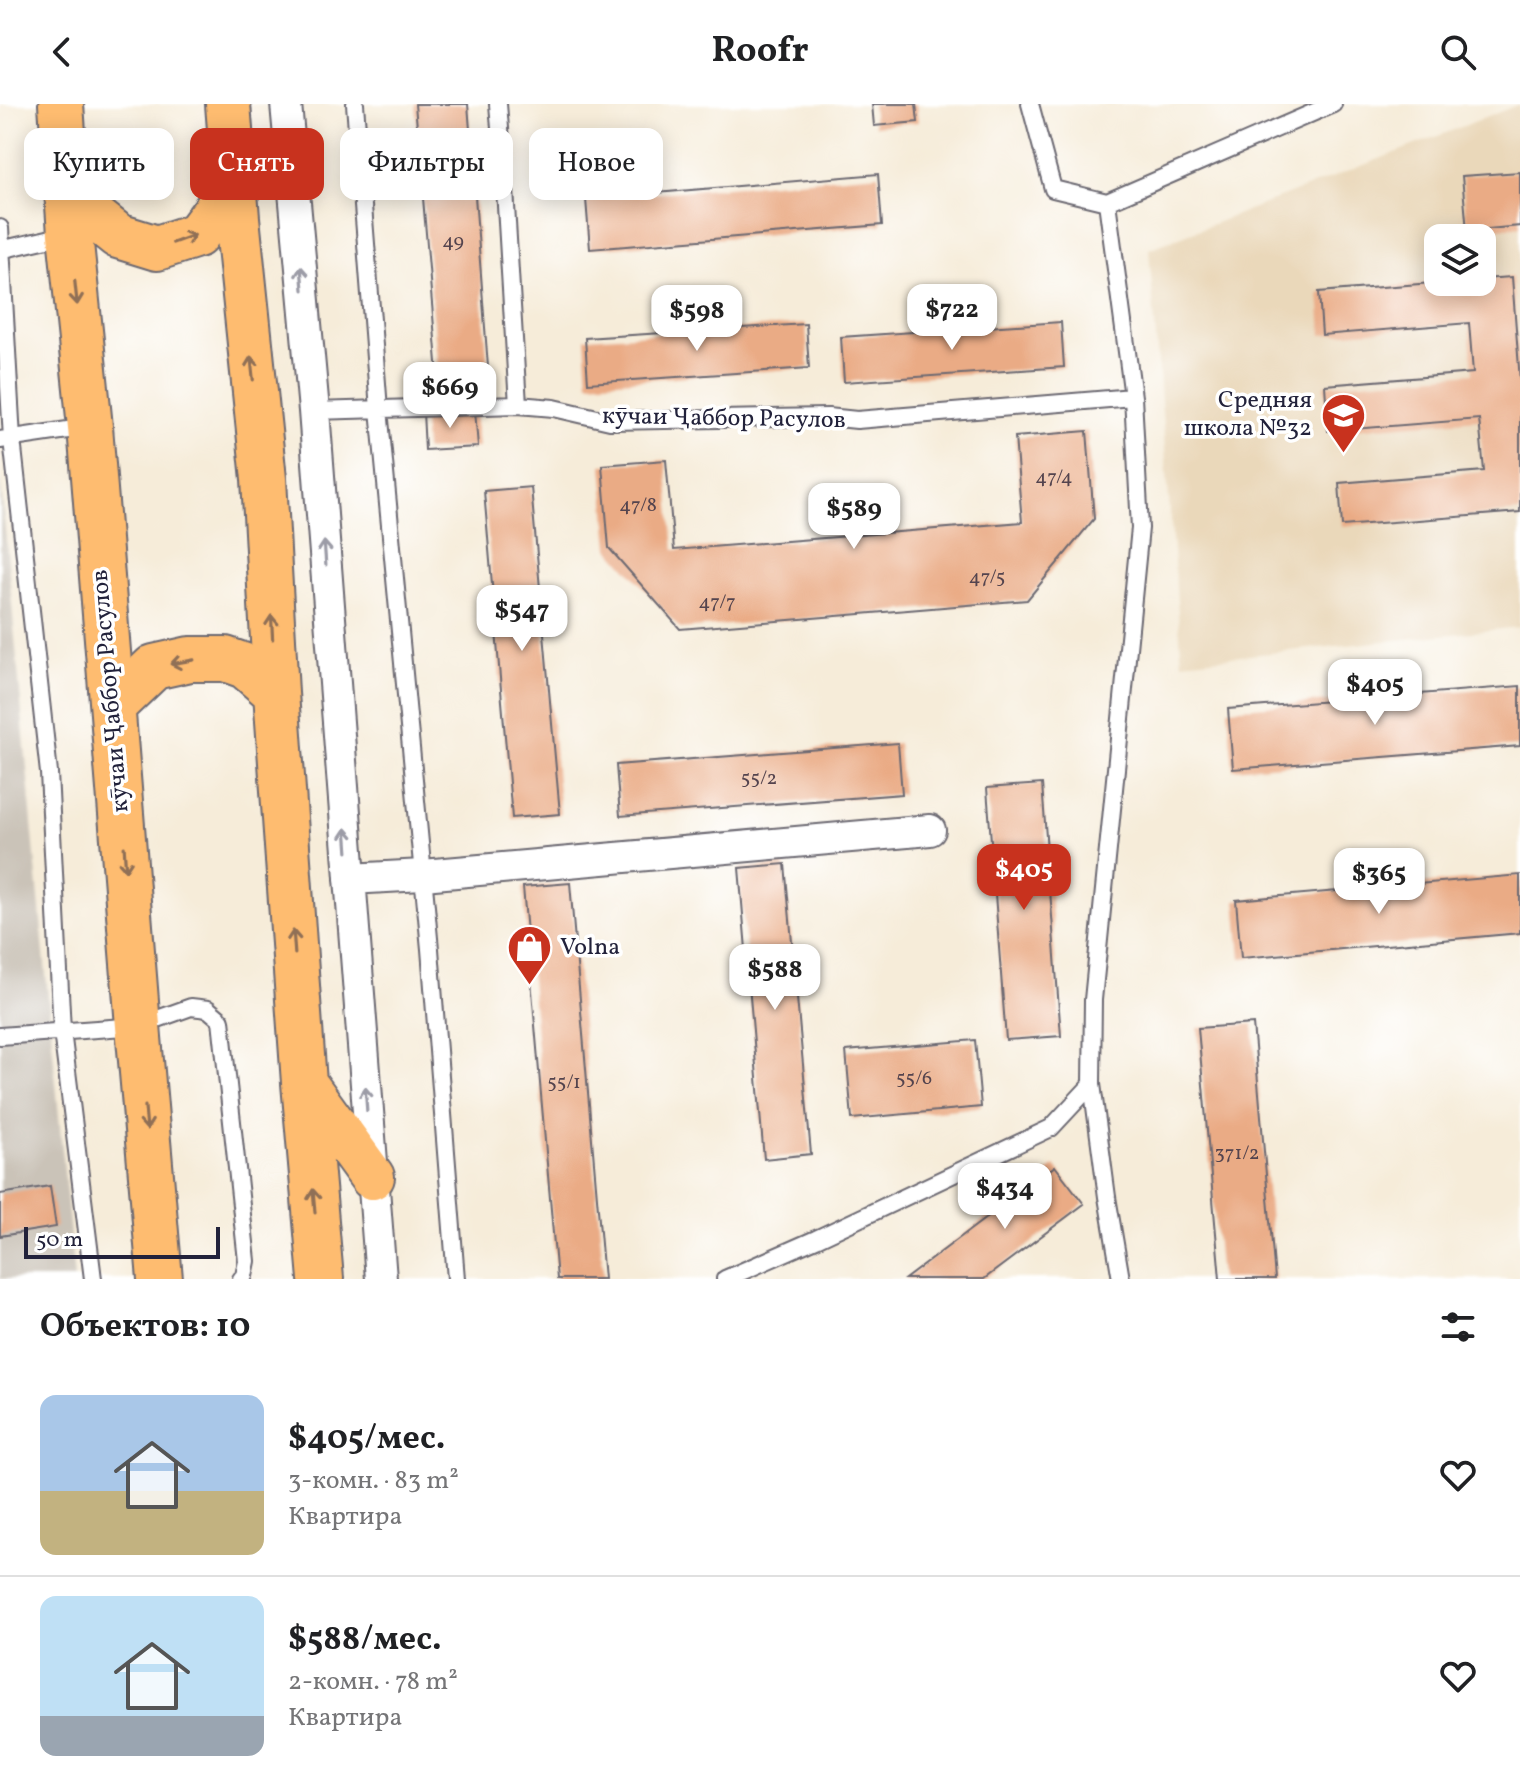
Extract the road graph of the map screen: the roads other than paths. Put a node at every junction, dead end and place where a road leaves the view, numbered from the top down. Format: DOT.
graph roads {
  1 [pos="61,104"];
  2 [pos="228,104"];
  3 [pos="286,104"];
  4 [pos="355,104"];
  5 [pos="502,104"];
  6 [pos="1030,104"];
  7 [pos="1333,104"];
  8 [pos="230,128"];
  9 [pos="223,200"];
  10 [pos="235,200"];
  11 [pos="1107,202"];
  12 [pos="69,215"];
  13 [pos="0,228"];
  14 [pos="1,250"];
  15 [pos="1133,397"];
  16 [pos="518,405"];
  17 [pos="379,409"];
  18 [pos="314,411"];
  19 [pos="90,427"];
  20 [pos="6,440"];
  21 [pos="276,693"];
  22 [pos="113,706"];
  23 [pos="930,830"];
  24 [pos="423,875"];
  25 [pos="350,879"];
  26 [pos="138,1026"];
  27 [pos="62,1031"];
  28 [pos="0,1036"];
  29 [pos="304,1083"];
  30 [pos="1092,1084"];
  31 [pos="372,1177"];
  32 [pos="93,1279"];
  33 [pos="160,1279"];
  34 [pos="241,1279"];
  35 [pos="321,1279"];
  36 [pos="381,1279"];
  37 [pos="456,1279"];
  38 [pos="725,1279"];
  39 [pos="1121,1279"];
  1 -- 12 [label="main road, кӯчаи Ҷаббор Расулов"];
  2 -- 8 [label="main road"];
  18 -- 3 [label="street, one-way"];
  4 -- 17 [label="lane"];
  5 -- 16 [label="lane"];
  6 -- 11 [label="lane"];
  7 -- 11 [label="lane"];
  12 -- 9 [label="main road, one-way"];
  21 -- 10 [label="main road, one-way"];
  11 -- 15 [label="lane"];
  12 -- 14 [label="lane"];
  12 -- 19 [label="main road, кӯчаи Ҷаббор Расулов, one-way"];
  13 -- 14 [label="lane"];
  14 -- 20 [label="lane"];
  15 -- 16 [label="lane, кӯчаи Ҷаббор Расулов"];
  15 -- 30 [label="lane"];
  16 -- 17 [label="lane, кӯчаи Ҷаббор Расулов"];
  17 -- 18 [label="lane, кӯчаи Ҷаббор Расулов"];
  17 -- 24 [label="lane"];
  25 -- 18 [label="street, one-way"];
  19 -- 20 [label="lane"];
  19 -- 22 [label="main road, кӯчаи Ҷаббор Расулов"];
  20 -- 27 [label="lane"];
  21 -- 22 [label="main road, one-way"];
  29 -- 21 [label="main road, one-way"];
  22 -- 26 [label="main road, кӯчаи Ҷаббор Расулов, one-way"];
  23 -- 24 [label="street"];
  24 -- 25 [label="street"];
  24 -- 37 [label="lane"];
  31 -- 25 [label="street, one-way"];
  26 -- 27 [label="lane"];
  26 -- 33 [label="main road, кӯчаи Ҷаббор Расулов, one-way"];
  26 -- 34 [label="lane"];
  27 -- 28 [label="lane"];
  27 -- 32 [label="lane"];
  29 -- 31 [label="main road"];
  35 -- 29 [label="main road, one-way"];
  30 -- 38 [label="lane"];
  30 -- 39 [label="lane"];
  31 -- 36 [label="street"];
}
